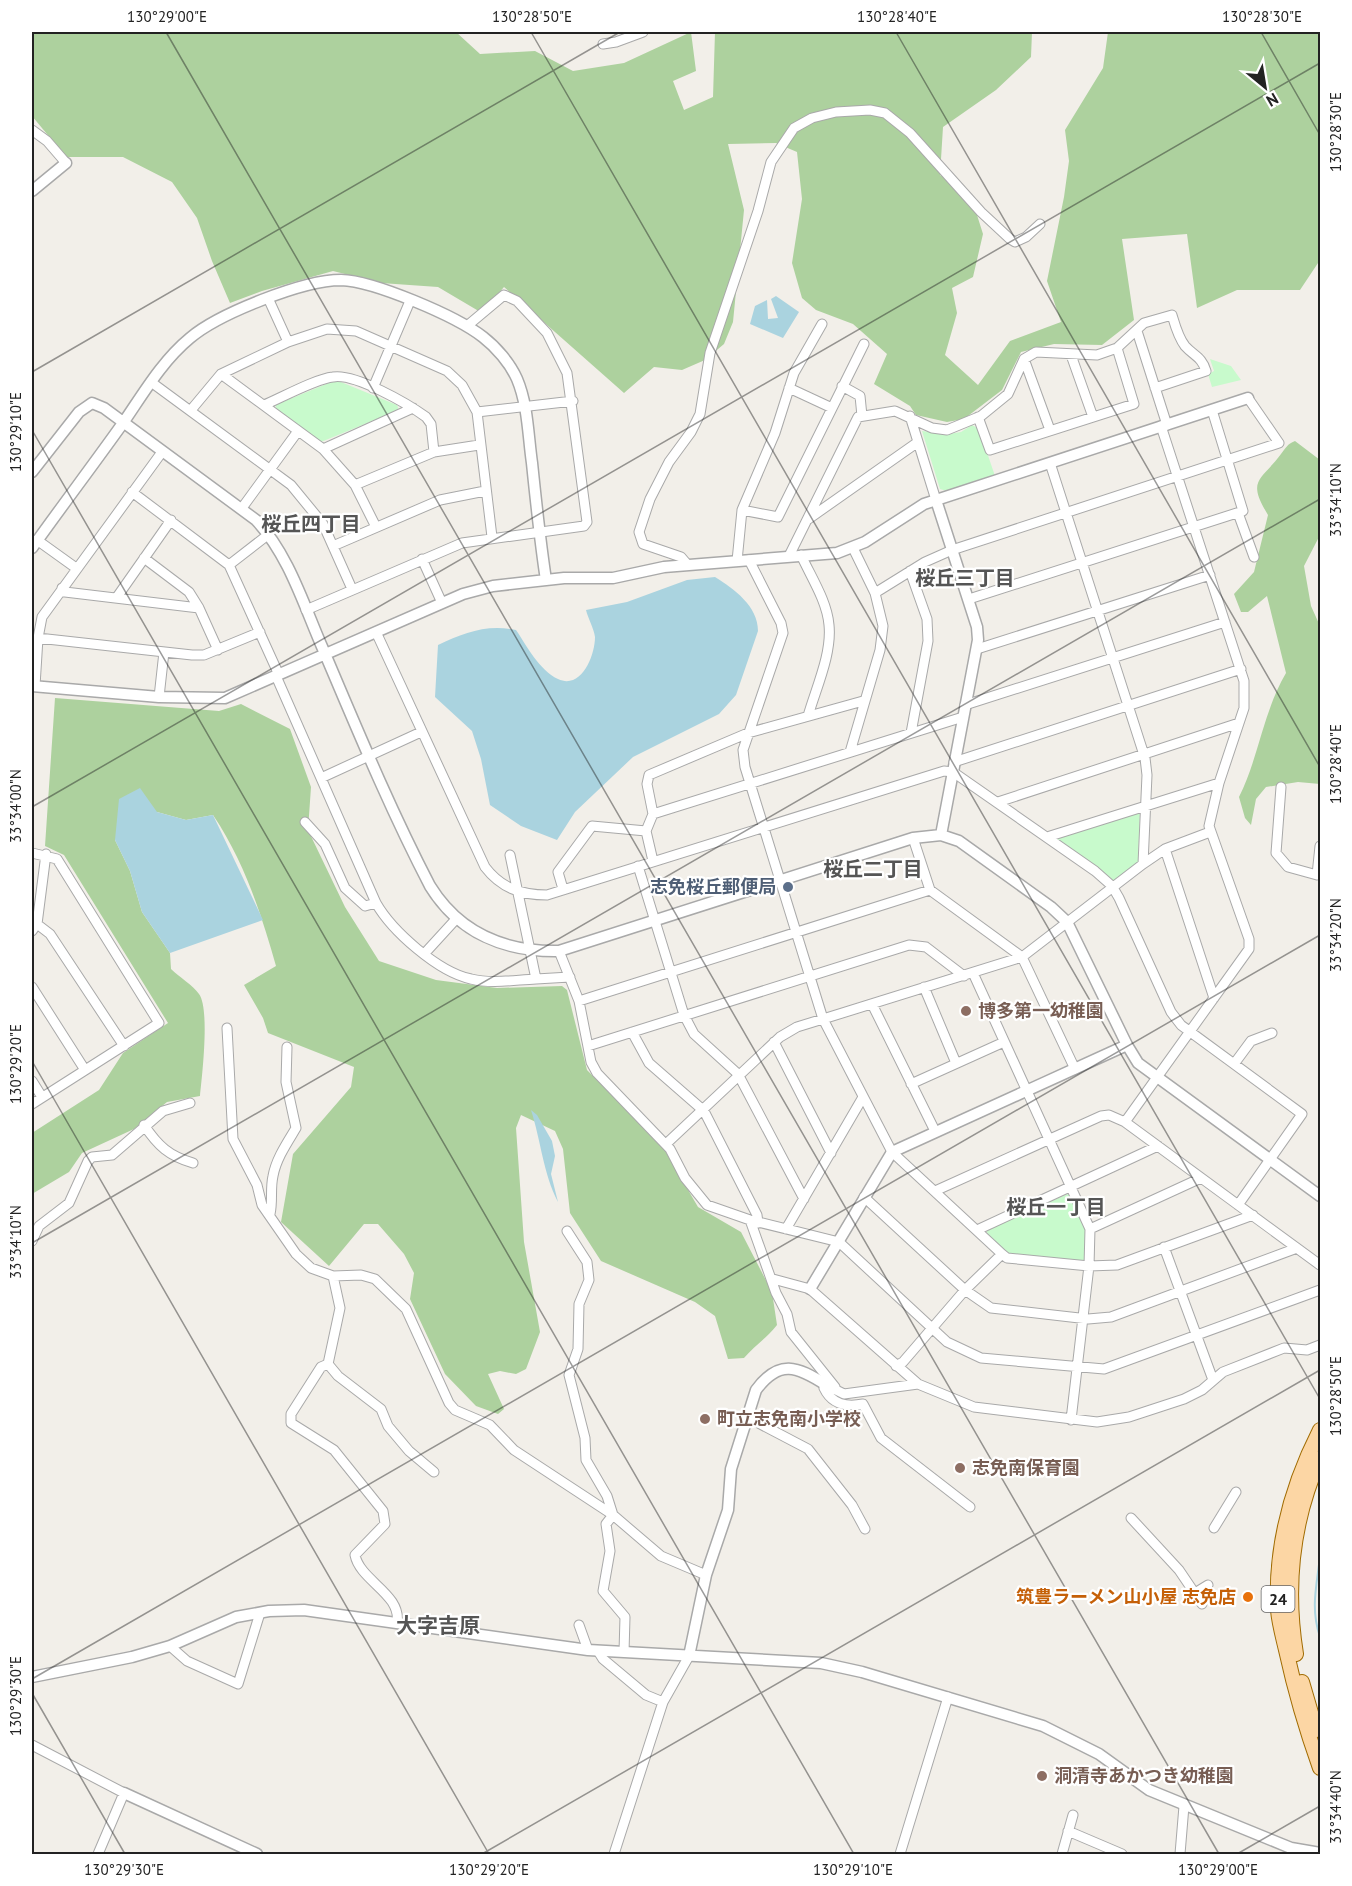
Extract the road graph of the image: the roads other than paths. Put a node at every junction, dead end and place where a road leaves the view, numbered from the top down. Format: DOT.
graph roads {
  1 [pos="643,32"];
  2 [pos="603,44"];
  3 [pos="32,130"];
  4 [pos="66,163"];
  5 [pos="32,191"];
  6 [pos="1040,224"];
  7 [pos="268,298"];
  8 [pos="410,301"];
  9 [pos="822,324"];
  10 [pos="467,326"];
  11 [pos="1137,331"];
  12 [pos="288,342"];
  13 [pos="864,344"];
  14 [pos="391,347"];
  15 [pos="1117,348"];
  16 [pos="1071,355"];
  17 [pos="1024,359"];
  18 [pos="221,374"];
  19 [pos="151,382"];
  20 [pos="842,386"];
  21 [pos="373,388"];
  22 [pos="789,388"];
  23 [pos="1155,388"];
  24 [pos="1248,398"];
  25 [pos="573,401"];
  26 [pos="264,405"];
  27 [pos="525,406"];
  28 [pos="413,408"];
  29 [pos="832,408"];
  30 [pos="191,410"];
  31 [pos="1212,410"];
  32 [pos="477,412"];
  33 [pos="862,416"];
  34 [pos="910,416"];
  35 [pos="978,417"];
  36 [pos="1093,417"];
  37 [pos="122,423"];
  38 [pos="1164,426"];
  39 [pos="1050,430"];
  40 [pos="298,431"];
  41 [pos="918,442"];
  42 [pos="479,445"];
  43 [pos="323,449"];
  44 [pos="162,452"];
  45 [pos="434,452"];
  46 [pos="1227,460"];
  47 [pos="1050,463"];
  48 [pos="271,469"];
  49 [pos="32,472"];
  50 [pos="1178,476"];
  51 [pos="355,485"];
  52 [pos="485,491"];
  53 [pos="132,492"];
  54 [pos="936,500"];
  55 [pos="242,508"];
  56 [pos="742,510"];
  57 [pos="1066,513"];
  58 [pos="1238,513"];
  59 [pos="171,520"];
  60 [pos="806,520"];
  61 [pos="376,527"];
  62 [pos="1194,527"];
  63 [pos="539,532"];
  64 [pos="269,534"];
  65 [pos="492,537"];
  66 [pos="34,544"];
  67 [pos="333,546"];
  68 [pos="853,548"];
  69 [pos="952,550"];
  70 [pos="801,555"];
  71 [pos="789,556"];
  72 [pos="1254,557"];
  73 [pos="144,558"];
  74 [pos="422,559"];
  75 [pos="749,560"];
  76 [pos="737,561"];
  77 [pos="1082,562"];
  78 [pos="687,564"];
  79 [pos="229,565"];
  80 [pos="76,568"];
  81 [pos="910,571"];
  82 [pos="1210,574"];
  83 [pos="546,580"];
  84 [pos="62,588"];
  85 [pos="352,589"];
  86 [pos="875,593"];
  87 [pos="117,597"];
  88 [pos="969,599"];
  89 [pos="442,603"];
  90 [pos="199,608"];
  91 [pos="306,610"];
  92 [pos="1098,610"];
  93 [pos="1225,622"];
  94 [pos="260,632"];
  95 [pos="376,632"];
  96 [pos="38,638"];
  97 [pos="977,649"];
  98 [pos="218,650"];
  99 [pos="164,652"];
  100 [pos="325,655"];
  101 [pos="1113,658"];
  102 [pos="1241,669"];
  103 [pos="278,676"];
  104 [pos="33,686"];
  105 [pos="159,697"];
  106 [pos="864,701"];
  107 [pos="966,705"];
  108 [pos="1128,705"];
  109 [pos="808,716"];
  110 [pos="963,717"];
  111 [pos="1239,723"];
  112 [pos="421,732"];
  113 [pos="748,733"];
  114 [pos="911,733"];
  115 [pos="850,752"];
  116 [pos="1144,754"];
  117 [pos="369,756"];
  118 [pos="953,767"];
  119 [pos="321,778"];
  120 [pos="751,782"];
  121 [pos="1219,783"];
  122 [pos="1281,787"];
  123 [pos="998,802"];
  124 [pos="1145,806"];
  125 [pos="653,814"];
  126 [pos="304,822"];
  127 [pos="764,827"];
  128 [pos="646,831"];
  129 [pos="1210,832"];
  130 [pos="940,836"];
  131 [pos="1047,837"];
  132 [pos="913,838"];
  133 [pos="1320,846"];
  134 [pos="1165,849"];
  135 [pos="32,853"];
  136 [pos="46,854"];
  137 [pos="510,855"];
  138 [pos="653,861"];
  139 [pos="1143,864"];
  140 [pos="638,866"];
  141 [pos="781,881"];
  142 [pos="1112,886"];
  143 [pos="562,890"];
  144 [pos="930,890"];
  145 [pos="518,892"];
  146 [pos="375,903"];
  147 [pos="457,918"];
  148 [pos="655,921"];
  149 [pos="1067,922"];
  150 [pos="34,928"];
  151 [pos="796,932"];
  152 [pos="559,951"];
  153 [pos="531,952"];
  154 [pos="424,953"];
  155 [pos="1022,957"];
  156 [pos="671,970"];
  157 [pos="968,974"];
  158 [pos="810,975"];
  159 [pos="570,977"];
  160 [pos="536,979"];
  161 [pos="32,987"];
  162 [pos="924,987"];
  163 [pos="1214,998"];
  164 [pos="579,1001"];
  165 [pos="872,1004"];
  166 [pos="684,1015"];
  167 [pos="823,1018"];
  168 [pos="227,1028"];
  169 [pos="632,1032"];
  170 [pos="1190,1032"];
  171 [pos="1272,1033"];
  172 [pos="774,1042"];
  173 [pos="1004,1042"];
  174 [pos="124,1046"];
  175 [pos="588,1046"];
  176 [pos="1127,1046"];
  177 [pos="286,1047"];
  178 [pos="956,1063"];
  179 [pos="1234,1064"];
  180 [pos="1075,1069"];
  181 [pos="85,1070"];
  182 [pos="738,1074"];
  183 [pos="1157,1077"];
  184 [pos="32,1081"];
  185 [pos="911,1084"];
  186 [pos="1026,1091"];
  187 [pos="42,1097"];
  188 [pos="863,1097"];
  189 [pos="190,1103"];
  190 [pos="32,1104"];
  191 [pos="702,1108"];
  192 [pos="1125,1122"];
  193 [pos="144,1125"];
  194 [pos="935,1131"];
  195 [pos="1048,1139"];
  196 [pos="666,1144"];
  197 [pos="1158,1146"];
  198 [pos="892,1152"];
  199 [pos="831,1153"];
  200 [pos="1272,1159"];
  201 [pos="193,1164"];
  202 [pos="1202,1178"];
  203 [pos="1070,1187"];
  204 [pos="935,1191"];
  205 [pos="1320,1196"];
  206 [pos="864,1197"];
  207 [pos="804,1199"];
  208 [pos="1238,1205"];
  209 [pos="270,1214"];
  210 [pos="1252,1215"];
  211 [pos="754,1221"];
  212 [pos="786,1229"];
  213 [pos="1090,1229"];
  214 [pos="977,1230"];
  215 [pos="567,1231"];
  216 [pos="32,1241"];
  217 [pos="839,1242"];
  218 [pos="1164,1247"];
  219 [pos="1297,1248"];
  220 [pos="1002,1254"];
  221 [pos="1320,1265"];
  222 [pos="1089,1266"];
  223 [pos="333,1276"];
  224 [pos="773,1279"];
  225 [pos="810,1289"];
  226 [pos="965,1290"];
  227 [pos="1320,1290"];
  228 [pos="1180,1292"];
  229 [pos="1083,1318"];
  230 [pos="932,1329"];
  231 [pos="1196,1336"];
  232 [pos="1320,1345"];
  233 [pos="328,1364"];
  234 [pos="897,1365"];
  235 [pos="1078,1368"];
  236 [pos="1213,1380"];
  237 [pos="918,1384"];
  238 [pos="826,1385"];
  239 [pos="839,1391"];
  240 [pos="747,1417"];
  241 [pos="1071,1420"];
  242 [pos="1320,1430"];
  243 [pos="1320,1458"];
  244 [pos="434,1473"];
  245 [pos="1236,1492"];
  246 [pos="970,1507"];
  247 [pos="613,1515"];
  248 [pos="1131,1518"];
  249 [pos="865,1528"];
  250 [pos="1214,1528"];
  251 [pos="706,1575"];
  252 [pos="1208,1585"];
  253 [pos="1196,1593"];
  254 [pos="1202,1604"];
  255 [pos="260,1612"];
  256 [pos="397,1623"];
  257 [pos="579,1625"];
  258 [pos="170,1646"];
  259 [pos="593,1650"];
  260 [pos="624,1652"];
  261 [pos="689,1656"];
  262 [pos="32,1677"];
  263 [pos="948,1697"];
  264 [pos="663,1702"];
  265 [pos="1320,1743"];
  266 [pos="32,1745"];
  267 [pos="1320,1768"];
  268 [pos="124,1793"];
  269 [pos="1184,1806"];
  270 [pos="1073,1815"];
  271 [pos="1068,1831"];
  272 [pos="1320,1853"];
  273 [pos="98,1854"];
  274 [pos="257,1854"];
  275 [pos="614,1854"];
  276 [pos="900,1854"];
  277 [pos="1062,1854"];
  278 [pos="1122,1854"];
  279 [pos="1180,1854"];
  1 -- 2 [label="street"];
  3 -- 4 [label="street"];
  4 -- 5 [label="street"];
  6 -- 78 [label="street"];
  7 -- 8 [label="street"];
  7 -- 12 [label="street"];
  7 -- 19 [label="street"];
  8 -- 10 [label="street"];
  8 -- 14 [label="street"];
  9 -- 22 [label="street"];
  10 -- 25 [label="street"];
  10 -- 27 [label="street"];
  11 -- 15 [label="street"];
  11 -- 23 [label="street"];
  11 -- 23 [label="street"];
  12 -- 14 [label="street"];
  12 -- 18 [label="street"];
  13 -- 20 [label="street"];
  14 -- 21 [label="street"];
  14 -- 32 [label="street"];
  15 -- 16 [label="street"];
  15 -- 36 [label="street"];
  16 -- 17 [label="street"];
  16 -- 36 [label="street"];
  17 -- 35 [label="street"];
  17 -- 39 [label="street"];
  18 -- 26 [label="street"];
  18 -- 30 [label="street"];
  19 -- 30 [label="street"];
  19 -- 37 [label="street"];
  20 -- 29 [label="street"];
  20 -- 33 [label="street"];
  21 -- 26 [label="street"];
  21 -- 28 [label="street"];
  22 -- 29 [label="street"];
  22 -- 56 [label="street"];
  23 -- 38 [label="street"];
  24 -- 31 [label="street"];
  24 -- 46 [label="street"];
  25 -- 27 [label="street"];
  25 -- 63 [label="street"];
  26 -- 40 [label="street"];
  27 -- 32 [label="street"];
  27 -- 63 [label="street"];
  28 -- 43 [label="street"];
  28 -- 45 [label="street"];
  29 -- 56 [label="street"];
  30 -- 48 [label="street"];
  31 -- 38 [label="street"];
  31 -- 46 [label="street"];
  32 -- 42 [label="street"];
  33 -- 34 [label="street"];
  33 -- 60 [label="street"];
  34 -- 35 [label="street"];
  34 -- 41 [label="street"];
  35 -- 39 [label="street"];
  36 -- 39 [label="street"];
  37 -- 44 [label="street"];
  37 -- 49 [label="street"];
  37 -- 66 [label="street"];
  38 -- 47 [label="street"];
  38 -- 50 [label="street"];
  40 -- 43 [label="street"];
  40 -- 48 [label="street"];
  41 -- 54 [label="street"];
  41 -- 60 [label="street"];
  42 -- 45 [label="street"];
  42 -- 52 [label="street"];
  43 -- 51 [label="street"];
  44 -- 53 [label="street"];
  44 -- 55 [label="street"];
  45 -- 51 [label="street"];
  46 -- 50 [label="street"];
  46 -- 58 [label="street"];
  47 -- 54 [label="street"];
  47 -- 57 [label="street"];
  48 -- 55 [label="street"];
  48 -- 67 [label="street"];
  50 -- 57 [label="street"];
  50 -- 62 [label="street"];
  51 -- 61 [label="street"];
  52 -- 61 [label="street"];
  52 -- 65 [label="street"];
  53 -- 59 [label="street"];
  53 -- 80 [label="street"];
  54 -- 68 [label="street"];
  54 -- 69 [label="street"];
  55 -- 64 [label="street"];
  56 -- 76 [label="street"];
  57 -- 69 [label="street"];
  57 -- 77 [label="street"];
  58 -- 62 [label="street"];
  58 -- 72 [label="street"];
  59 -- 73 [label="street"];
  59 -- 79 [label="street"];
  60 -- 71 [label="street"];
  61 -- 67 [label="street"];
  62 -- 77 [label="street"];
  62 -- 82 [label="street"];
  63 -- 65 [label="street"];
  63 -- 83 [label="street"];
  64 -- 79 [label="street"];
  64 -- 91 [label="street"];
  65 -- 74 [label="street"];
  66 -- 80 [label="street"];
  67 -- 85 [label="street"];
  68 -- 70 [label="street"];
  68 -- 86 [label="street"];
  69 -- 81 [label="street"];
  69 -- 88 [label="street"];
  70 -- 71 [label="street"];
  70 -- 109 [label="street"];
  71 -- 75 [label="street"];
  73 -- 87 [label="street"];
  73 -- 90 [label="street"];
  74 -- 85 [label="street"];
  74 -- 89 [label="street"];
  75 -- 76 [label="street"];
  75 -- 113 [label="street"];
  76 -- 78 [label="street"];
  77 -- 88 [label="street"];
  77 -- 92 [label="street"];
  78 -- 83 [label="street"];
  79 -- 94 [label="street"];
  80 -- 84 [label="street"];
  81 -- 86 [label="street"];
  81 -- 114 [label="street"];
  82 -- 92 [label="street"];
  82 -- 93 [label="street"];
  83 -- 89 [label="street"];
  84 -- 87 [label="street"];
  84 -- 96 [label="street"];
  85 -- 91 [label="street"];
  86 -- 106 [label="street"];
  87 -- 90 [label="street"];
  88 -- 97 [label="street"];
  89 -- 95 [label="street"];
  90 -- 98 [label="street"];
  91 -- 100 [label="street"];
  92 -- 97 [label="street"];
  92 -- 101 [label="street"];
  93 -- 101 [label="street"];
  93 -- 102 [label="street"];
  94 -- 98 [label="street"];
  94 -- 103 [label="street"];
  95 -- 100 [label="street"];
  95 -- 112 [label="street"];
  96 -- 99 [label="street"];
  96 -- 104 [label="street"];
  97 -- 107 [label="street"];
  98 -- 99 [label="street"];
  99 -- 105 [label="street"];
  100 -- 103 [label="street"];
  100 -- 117 [label="street"];
  101 -- 107 [label="street"];
  101 -- 108 [label="street"];
  102 -- 108 [label="street"];
  102 -- 111 [label="street"];
  103 -- 105 [label="street"];
  103 -- 119 [label="street"];
  104 -- 105 [label="street"];
  106 -- 109 [label="street"];
  106 -- 115 [label="street"];
  107 -- 110 [label="street"];
  108 -- 116 [label="street"];
  108 -- 118 [label="street"];
  109 -- 113 [label="street"];
  110 -- 114 [label="street"];
  110 -- 118 [label="street"];
  111 -- 116 [label="street"];
  111 -- 121 [label="street"];
  112 -- 117 [label="street"];
  112 -- 145 [label="street"];
  113 -- 120 [label="street"];
  113 -- 125 [label="street"];
  114 -- 115 [label="street"];
  115 -- 120 [label="street"];
  116 -- 123 [label="street"];
  116 -- 124 [label="street"];
  117 -- 119 [label="street"];
  117 -- 147 [label="street"];
  118 -- 123 [label="street"];
  118 -- 127 [label="street"];
  118 -- 130 [label="street"];
  119 -- 146 [label="street"];
  120 -- 125 [label="street"];
  120 -- 127 [label="street"];
  121 -- 124 [label="street"];
  121 -- 129 [label="street"];
  122 -- 133 [label="street"];
  123 -- 131 [label="street"];
  124 -- 131 [label="street"];
  124 -- 139 [label="street"];
  125 -- 128 [label="street"];
  126 -- 146 [label="street"];
  127 -- 138 [label="street"];
  127 -- 141 [label="street"];
  128 -- 138 [label="street"];
  128 -- 143 [label="street"];
  129 -- 134 [label="street"];
  129 -- 163 [label="street"];
  130 -- 132 [label="street"];
  130 -- 149 [label="street"];
  131 -- 142 [label="street"];
  132 -- 141 [label="street"];
  132 -- 144 [label="street"];
  134 -- 139 [label="street"];
  134 -- 163 [label="street"];
  135 -- 136 [label="street"];
  136 -- 150 [label="street"];
  136 -- 174 [label="street"];
  137 -- 145 [label="street"];
  138 -- 140 [label="street"];
  139 -- 142 [label="street"];
  140 -- 143 [label="street"];
  140 -- 148 [label="street"];
  141 -- 148 [label="street"];
  141 -- 151 [label="street"];
  142 -- 149 [label="street"];
  142 -- 170 [label="street"];
  143 -- 145 [label="street"];
  144 -- 151 [label="street"];
  144 -- 155 [label="street"];
  145 -- 153 [label="street"];
  146 -- 154 [label="street"];
  147 -- 153 [label="street"];
  147 -- 154 [label="street"];
  148 -- 152 [label="street"];
  148 -- 156 [label="street"];
  149 -- 155 [label="street"];
  149 -- 176 [label="street"];
  150 -- 174 [label="street"];
  151 -- 156 [label="street"];
  151 -- 158 [label="street"];
  152 -- 153 [label="street"];
  152 -- 159 [label="street"];
  153 -- 160 [label="street"];
  154 -- 160 [label="street"];
  155 -- 157 [label="street"];
  155 -- 180 [label="street"];
  156 -- 164 [label="street"];
  156 -- 166 [label="street"];
  157 -- 158 [label="street"];
  157 -- 162 [label="street"];
  157 -- 173 [label="street"];
  158 -- 166 [label="street"];
  158 -- 167 [label="street"];
  159 -- 160 [label="street"];
  159 -- 164 [label="street"];
  161 -- 181 [label="street"];
  162 -- 165 [label="street"];
  162 -- 178 [label="street"];
  163 -- 170 [label="street"];
  164 -- 175 [label="street"];
  165 -- 167 [label="street"];
  165 -- 185 [label="street"];
  166 -- 169 [label="street"];
  166 -- 182 [label="street"];
  167 -- 172 [label="street"];
  167 -- 188 [label="street"];
  168 -- 209 [label="street"];
  169 -- 175 [label="street"];
  169 -- 191 [label="street"];
  170 -- 179 [label="street"];
  170 -- 183 [label="street"];
  171 -- 179 [label="street"];
  172 -- 182 [label="street"];
  172 -- 199 [label="street"];
  173 -- 178 [label="street"];
  173 -- 186 [label="street"];
  174 -- 181 [label="street"];
  175 -- 196 [label="street"];
  176 -- 180 [label="street"];
  176 -- 183 [label="street"];
  177 -- 209 [label="street"];
  178 -- 185 [label="street"];
  179 -- 200 [label="street"];
  180 -- 186 [label="street"];
  181 -- 187 [label="street"];
  182 -- 191 [label="street"];
  182 -- 207 [label="street"];
  183 -- 192 [label="street"];
  183 -- 200 [label="street"];
  184 -- 187 [label="street"];
  185 -- 194 [label="street"];
  186 -- 194 [label="street"];
  186 -- 195 [label="street"];
  187 -- 190 [label="street"];
  188 -- 198 [label="street"];
  188 -- 199 [label="street"];
  189 -- 193 [label="street"];
  191 -- 196 [label="street"];
  191 -- 211 [label="street"];
  192 -- 195 [label="street"];
  192 -- 197 [label="street"];
  193 -- 201 [label="street"];
  193 -- 216 [label="street"];
  194 -- 198 [label="street"];
  195 -- 203 [label="street"];
  195 -- 204 [label="street"];
  196 -- 211 [label="street"];
  197 -- 202 [label="street"];
  197 -- 203 [label="street"];
  198 -- 204 [label="street"];
  198 -- 206 [label="street"];
  199 -- 207 [label="street"];
  200 -- 205 [label="street"];
  200 -- 208 [label="street"];
  202 -- 208 [label="street"];
  202 -- 213 [label="street"];
  203 -- 213 [label="street"];
  203 -- 214 [label="street"];
  204 -- 214 [label="street"];
  206 -- 217 [label="street"];
  206 -- 226 [label="street"];
  207 -- 212 [label="street"];
  208 -- 210 [label="street"];
  209 -- 223 [label="street"];
  210 -- 218 [label="street"];
  210 -- 219 [label="street"];
  211 -- 212 [label="street"];
  211 -- 224 [label="street"];
  212 -- 217 [label="street"];
  213 -- 222 [label="street"];
  214 -- 220 [label="street"];
  215 -- 247 [label="street"];
  217 -- 225 [label="street"];
  217 -- 230 [label="street"];
  218 -- 222 [label="street"];
  218 -- 228 [label="street"];
  219 -- 221 [label="street"];
  219 -- 228 [label="street"];
  220 -- 222 [label="street"];
  220 -- 226 [label="street"];
  222 -- 229 [label="street"];
  223 -- 233 [label="street"];
  223 -- 247 [label="street"];
  224 -- 225 [label="street"];
  224 -- 239 [label="street"];
  225 -- 234 [label="street"];
  226 -- 229 [label="street"];
  226 -- 230 [label="street"];
  227 -- 231 [label="street"];
  228 -- 229 [label="street"];
  228 -- 231 [label="street"];
  229 -- 235 [label="street"];
  230 -- 234 [label="street"];
  230 -- 235 [label="street"];
  231 -- 235 [label="street"];
  231 -- 236 [label="street"];
  232 -- 236 [label="street"];
  233 -- 244 [label="street"];
  233 -- 256 [label="street"];
  234 -- 237 [label="street"];
  235 -- 241 [label="street"];
  236 -- 241 [label="street"];
  237 -- 239 [label="street"];
  237 -- 241 [label="street"];
  238 -- 239 [label="street"];
  238 -- 240 [label="street"];
  238 -- 246 [label="street"];
  240 -- 249 [label="street"];
  240 -- 251 [label="street"];
  242 -- 267 [label="main road, 24"];
  243 -- 265 [label="main road, 24"];
  245 -- 250 [label="street"];
  247 -- 251 [label="street"];
  247 -- 260 [label="street"];
  248 -- 253 [label="street"];
  251 -- 261 [label="street"];
  252 -- 253 [label="street"];
  253 -- 254 [label="street"];
  255 -- 256 [label="street"];
  255 -- 258 [label="street"];
  255 -- 258 [label="street"];
  256 -- 259 [label="street"];
  257 -- 259 [label="street"];
  258 -- 262 [label="street"];
  259 -- 260 [label="street"];
  259 -- 264 [label="street"];
  260 -- 261 [label="street"];
  261 -- 263 [label="street"];
  261 -- 264 [label="street"];
  263 -- 269 [label="street"];
  263 -- 276 [label="street"];
  264 -- 275 [label="street"];
  266 -- 268 [label="street"];
  268 -- 273 [label="street"];
  268 -- 274 [label="street"];
  269 -- 272 [label="street"];
  269 -- 279 [label="street"];
  270 -- 271 [label="street"];
  271 -- 277 [label="street"];
  271 -- 278 [label="street"];
}
